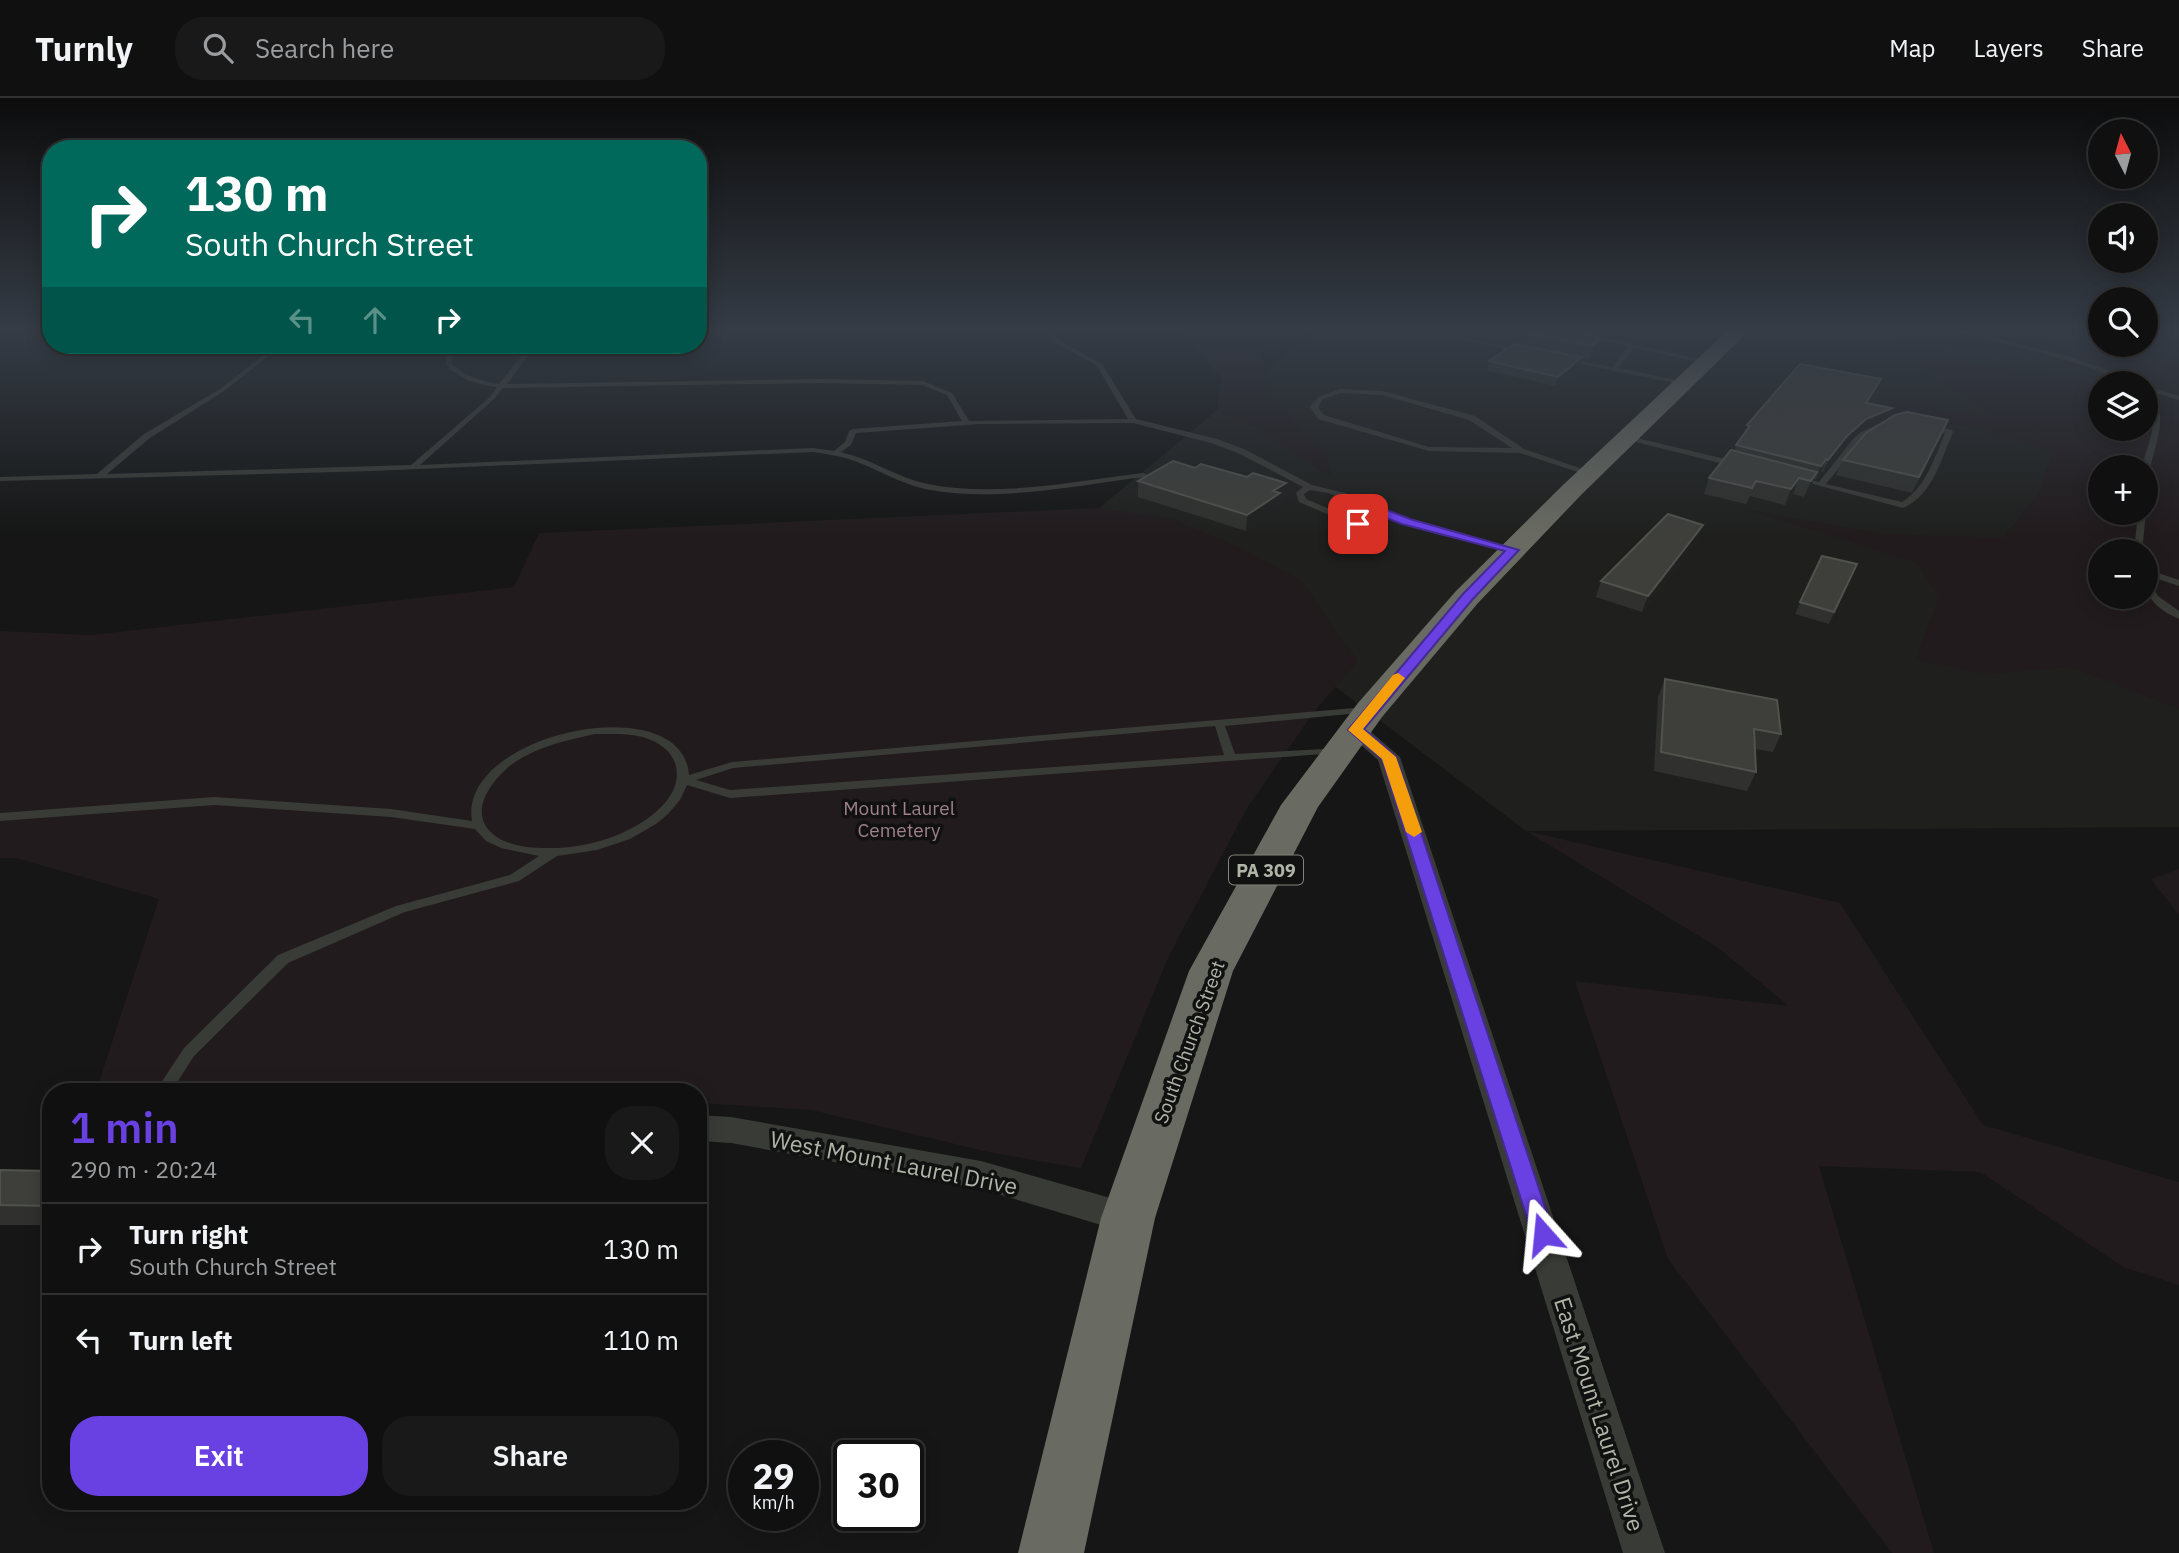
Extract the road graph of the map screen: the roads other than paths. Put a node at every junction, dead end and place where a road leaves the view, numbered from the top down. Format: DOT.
graph roads {
  1 [pos="206,400"];
  2 [pos="490,400"];
  3 [pos="953,400"];
  4 [pos="1121,400"];
  5 [pos="1320,400"];
  6 [pos="1406,400"];
  7 [pos="1667,400"];
  8 [pos="1133,421"];
  9 [pos="1891,421"];
  10 [pos="967,423"];
  11 [pos="1923,425"];
  12 [pos="1627,438"];
  13 [pos="1521,451"];
  14 [pos="837,452"];
  15 [pos="1743,466"];
  16 [pos="413,467"];
  17 [pos="1590,473"];
  18 [pos="1143,475"];
  19 [pos="1782,475"];
  20 [pos="97,477"];
  21 [pos="0,479"];
  22 [pos="1821,485"];
  23 [pos="1310,487"];
  24 [pos="1384,513"];
  25 [pos="1513,550"];
  26 [pos="2158,576"];
  27 [pos="2179,583"];
  28 [pos="2158,601"];
  29 [pos="2179,616"];
  30 [pos="1219,723"];
  31 [pos="1355,730"];
  32 [pos="1231,758"];
  33 [pos="684,780"];
  34 [pos="0,817"];
  35 [pos="479,826"];
  36 [pos="553,853"];
  37 [pos="169,1083"];
  38 [pos="707,1129"];
  39 [pos="1128,1218"];
  40 [pos="1051,1553"];
  41 [pos="1644,1553"];
  1 -- 20 [label="lane"];
  2 -- 16 [label="lane"];
  3 -- 10 [label="lane"];
  4 -- 8 [label="lane"];
  5 -- 13 [label="lane"];
  6 -- 13 [label="lane"];
  7 -- 12 [label="highway, South Church Street / PA 309"];
  8 -- 10 [label="lane"];
  8 -- 23 [label="lane"];
  9 -- 22 [label="lane"];
  10 -- 14 [label="lane"];
  11 -- 22 [label="lane"];
  12 -- 15 [label="lane"];
  12 -- 17 [label="highway, South Church Street / PA 309"];
  13 -- 17 [label="lane"];
  14 -- 16 [label="lane"];
  14 -- 18 [label="lane"];
  16 -- 20 [label="lane"];
  17 -- 25 [label="highway, South Church Street / PA 309"];
  19 -- 22 [label="lane"];
  20 -- 21 [label="lane"];
  23 -- 24 [label="lane"];
  23 -- 24 [label="lane"];
  24 -- 25 [label="lane"];
  25 -- 31 [label="highway, South Church Street / PA 309"];
  26 -- 27 [label="lane"];
  28 -- 29 [label="lane"];
  30 -- 31 [label="lane"];
  30 -- 32 [label="lane"];
  30 -- 33 [label="lane"];
  31 -- 32 [label="lane"];
  31 -- 39 [label="highway, South Church Street / PA 309"];
  31 -- 41 [label="street, East Mount Laurel Drive"];
  32 -- 33 [label="lane"];
  33 -- 35 [label="lane"];
  33 -- 36 [label="lane"];
  34 -- 35 [label="lane"];
  35 -- 36 [label="lane"];
  36 -- 37 [label="lane"];
  38 -- 39 [label="street, West Mount Laurel Drive"];
  39 -- 40 [label="highway, South Church Street / PA 309"];
}
